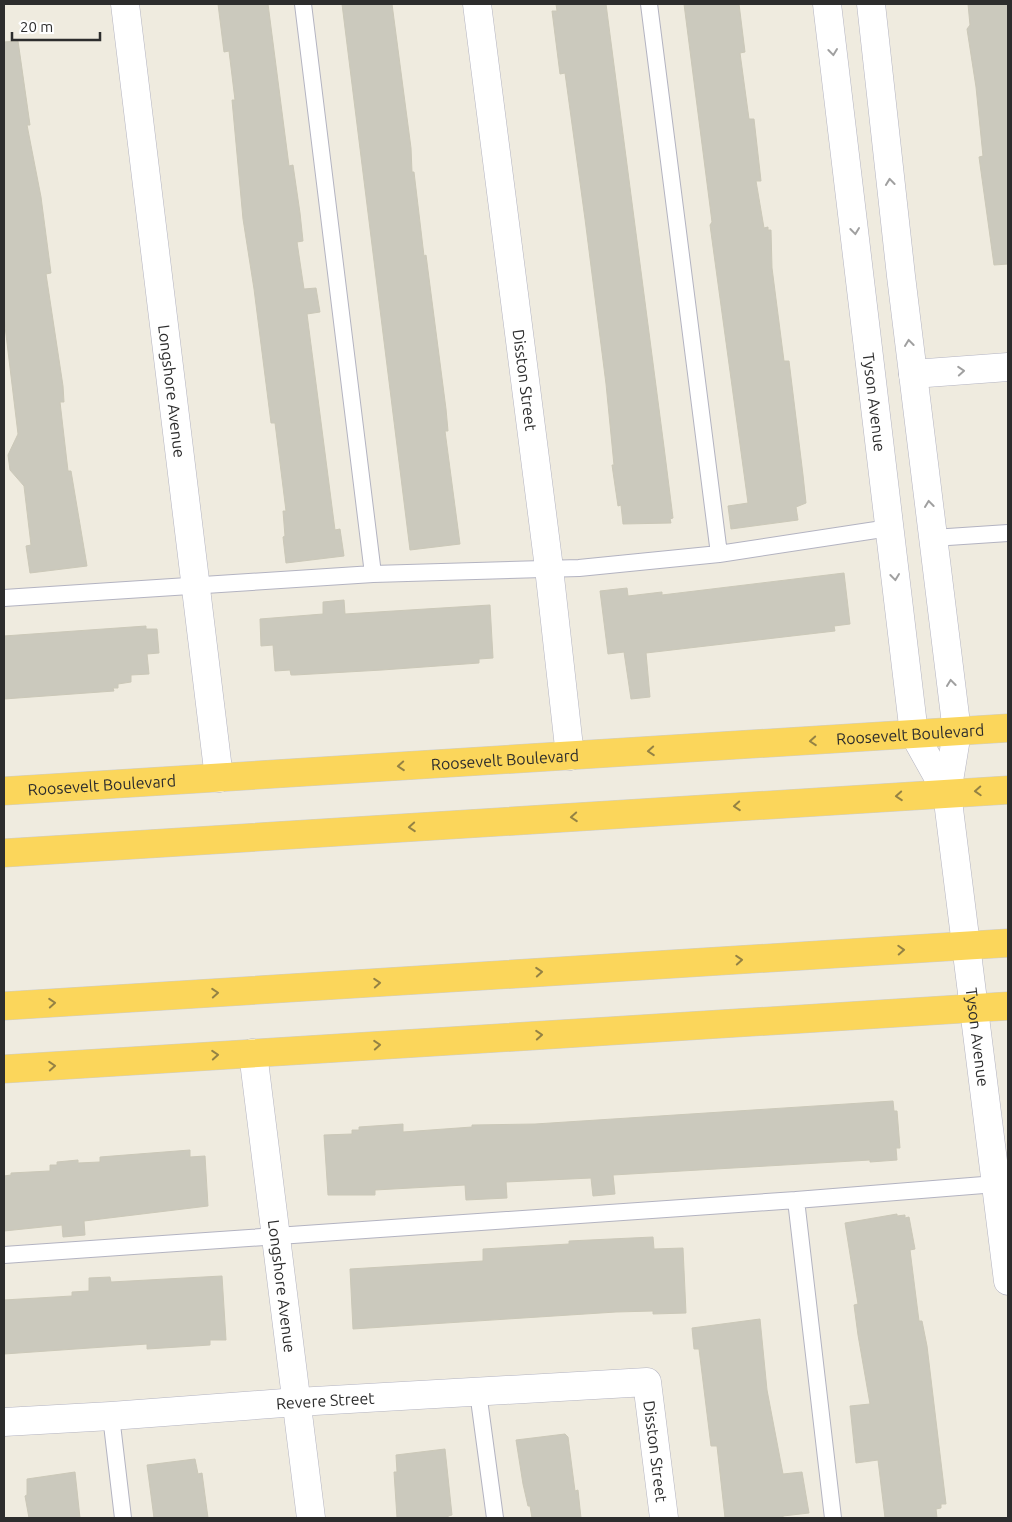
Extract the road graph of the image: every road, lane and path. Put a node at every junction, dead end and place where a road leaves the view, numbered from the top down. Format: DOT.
graph roads {
  1 [pos="125,4"];
  2 [pos="303,4"];
  3 [pos="477,4"];
  4 [pos="649,4"];
  5 [pos="827,4"];
  6 [pos="871,4"];
  7 [pos="900,276"];
  8 [pos="861,279"];
  9 [pos="1008,368"];
  10 [pos="913,374"];
  11 [pos="889,528"];
  12 [pos="1008,533"];
  13 [pos="933,538"];
  14 [pos="720,554"];
  15 [pos="549,568"];
  16 [pos="373,574"];
  17 [pos="197,585"];
  18 [pos="4,598"];
  19 [pos="1008,728"];
  20 [pos="957,732"];
  21 [pos="914,734"];
  22 [pos="570,756"];
  23 [pos="219,778"];
  24 [pos="1008,790"];
  25 [pos="4,791"];
  26 [pos="947,793"];
  27 [pos="4,853"];
  28 [pos="1008,943"];
  29 [pos="966,946"];
  30 [pos="4,1006"];
  31 [pos="1008,1006"];
  32 [pos="974,1008"];
  33 [pos="254,1053"];
  34 [pos="4,1069"];
  35 [pos="996,1184"];
  36 [pos="796,1200"];
  37 [pos="276,1237"];
  38 [pos="4,1255"];
  39 [pos="1008,1281"];
  40 [pos="647,1382"];
  41 [pos="478,1392"];
  42 [pos="297,1402"];
  43 [pos="111,1416"];
  44 [pos="4,1422"];
  45 [pos="123,1518"];
  46 [pos="311,1518"];
  47 [pos="495,1518"];
  48 [pos="664,1518"];
  49 [pos="833,1518"];
  1 -- 17 [label="street, Longshore Avenue"];
  2 -- 16 [label="lane"];
  3 -- 15 [label="street, Disston Street"];
  4 -- 14 [label="lane"];
  5 -- 8 [label="street, Tyson Avenue, one-way"];
  7 -- 6 [label="street, Tyson Avenue, one-way"];
  7 -- 8 [label="street"];
  10 -- 7 [label="street, Tyson Avenue, one-way"];
  8 -- 11 [label="street, Tyson Avenue"];
  10 -- 9 [label="street, one-way"];
  13 -- 10 [label="street, Tyson Avenue, one-way"];
  11 -- 14 [label="lane"];
  11 -- 21 [label="street, Tyson Avenue, one-way"];
  12 -- 13 [label="lane"];
  20 -- 13 [label="street, Tyson Avenue, one-way"];
  14 -- 15 [label="lane"];
  15 -- 16 [label="lane"];
  15 -- 22 [label="street, Disston Street"];
  16 -- 17 [label="lane"];
  17 -- 18 [label="lane"];
  17 -- 23 [label="street, Longshore Avenue"];
  19 -- 20 [label="highway, Roosevelt Boulevard"];
  20 -- 21 [label="highway, Roosevelt Boulevard"];
  20 -- 26 [label="street, Tyson Avenue"];
  21 -- 22 [label="highway, Roosevelt Boulevard, one-way"];
  21 -- 26 [label="street, Tyson Avenue"];
  22 -- 23 [label="highway, Roosevelt Boulevard, one-way"];
  23 -- 25 [label="highway, Roosevelt Boulevard"];
  24 -- 26 [label="highway, one-way"];
  26 -- 27 [label="highway, one-way"];
  26 -- 29 [label="street, Tyson Avenue"];
  28 -- 29 [label="highway"];
  30 -- 29 [label="highway, one-way"];
  29 -- 32 [label="street, Tyson Avenue"];
  31 -- 32 [label="highway"];
  33 -- 32 [label="highway, one-way"];
  32 -- 35 [label="street, Tyson Avenue"];
  34 -- 33 [label="highway, one-way"];
  33 -- 37 [label="street, Longshore Avenue"];
  35 -- 36 [label="lane"];
  35 -- 39 [label="street, Tyson Avenue"];
  36 -- 37 [label="lane"];
  36 -- 49 [label="lane"];
  37 -- 38 [label="lane"];
  37 -- 42 [label="street, Longshore Avenue"];
  40 -- 41 [label="street, Revere Street"];
  40 -- 48 [label="street, Disston Street"];
  41 -- 42 [label="street, Revere Street"];
  41 -- 47 [label="lane"];
  42 -- 43 [label="street, Revere Street"];
  42 -- 46 [label="street, Longshore Avenue"];
  43 -- 44 [label="street, Revere Street"];
  43 -- 45 [label="lane"];
}
